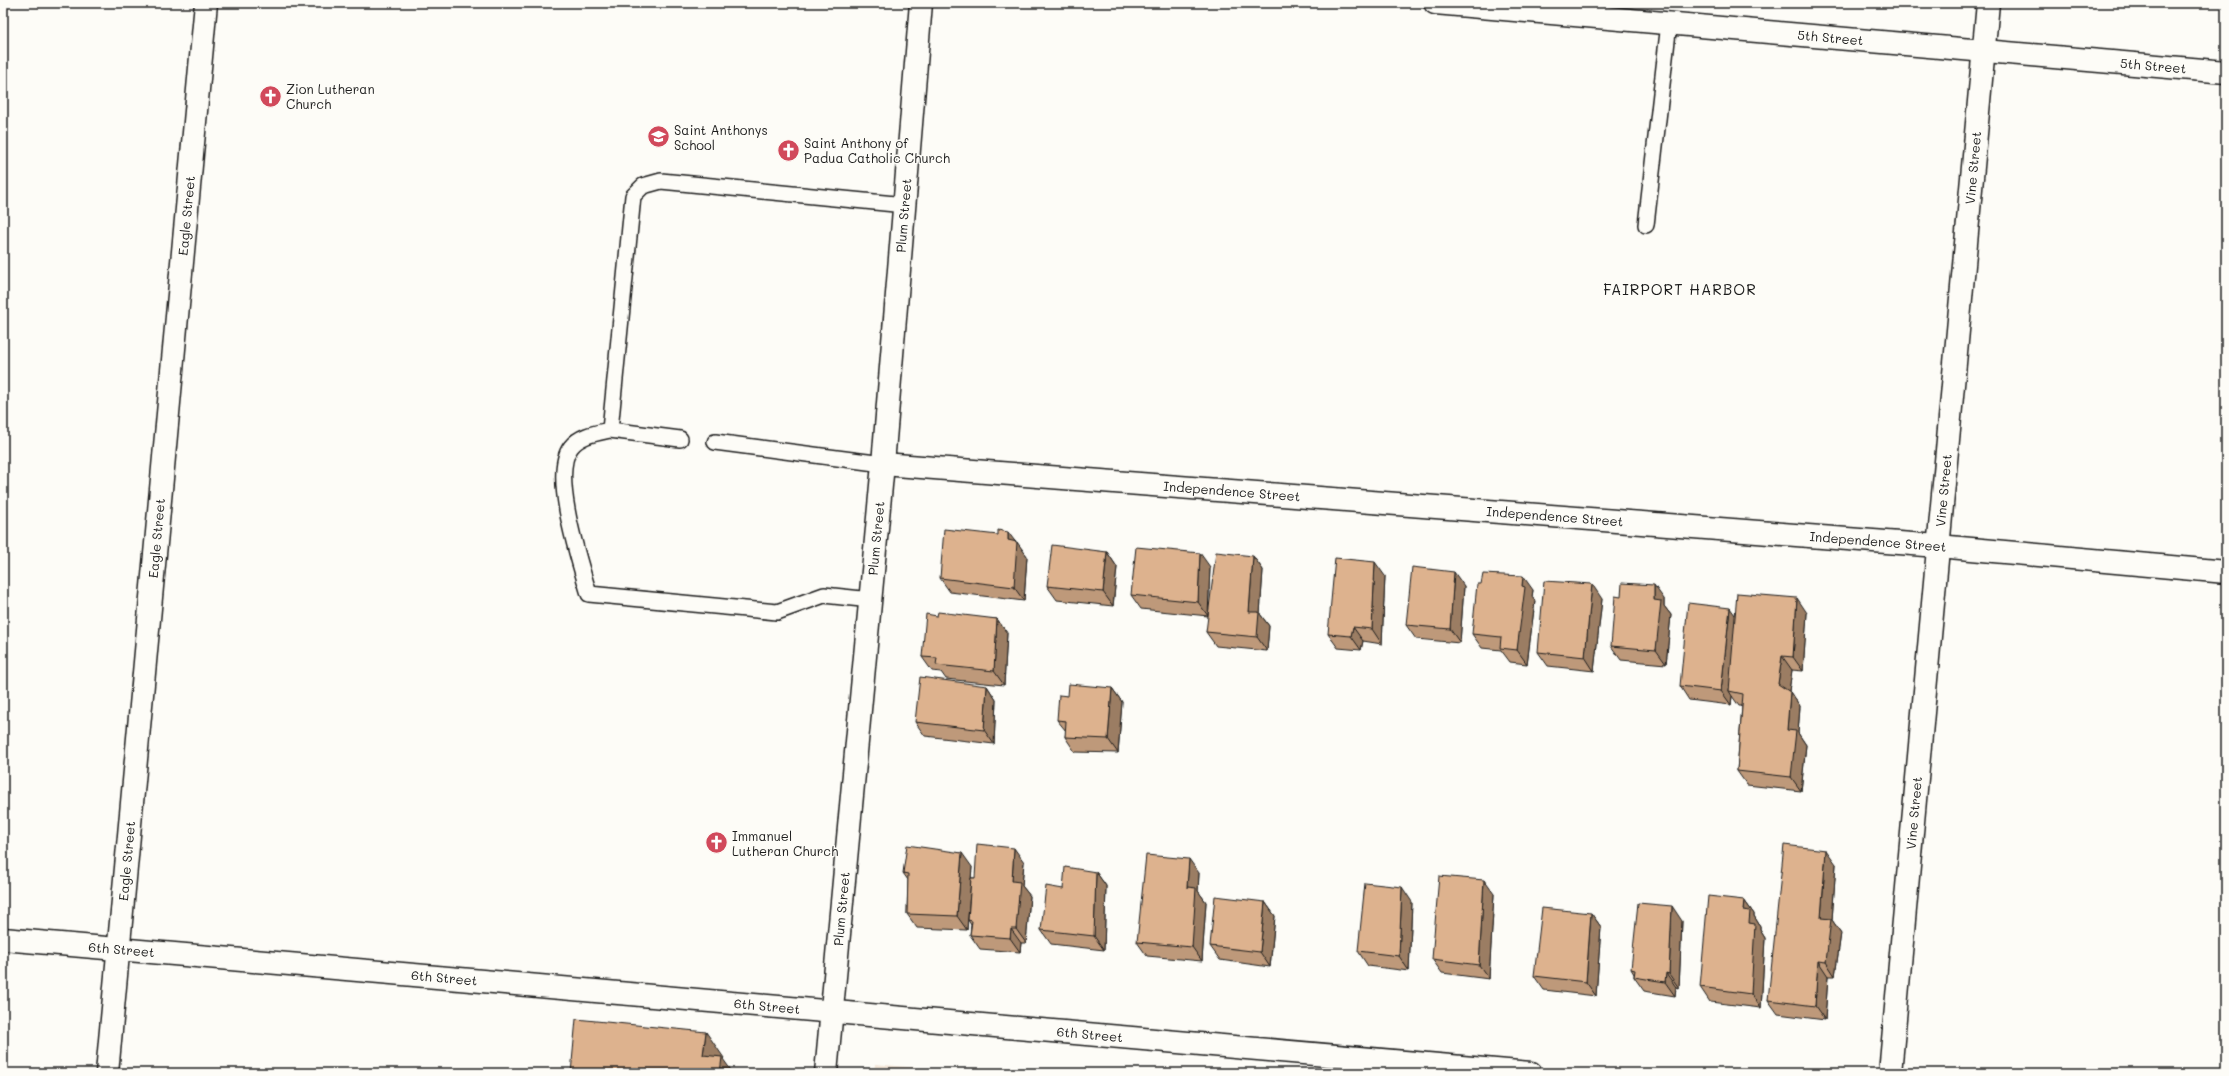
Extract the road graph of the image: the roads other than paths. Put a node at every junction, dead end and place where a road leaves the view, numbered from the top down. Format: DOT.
graph roads {
  1 [pos="206,3"];
  2 [pos="921,3"];
  3 [pos="1435,3"];
  4 [pos="1988,3"];
  5 [pos="1669,23"];
  6 [pos="1984,51"];
  7 [pos="2226,72"];
  8 [pos="905,206"];
  9 [pos="1646,225"];
  10 [pos="610,430"];
  11 [pos="680,439"];
  12 [pos="715,442"];
  13 [pos="883,464"];
  14 [pos="1938,546"];
  15 [pos="2226,572"];
  16 [pos="871,600"];
  17 [pos="3,939"];
  18 [pos="118,950"];
  19 [pos="832,1011"];
  20 [pos="107,1073"];
  21 [pos="826,1073"];
  22 [pos="1530,1073"];
  23 [pos="1890,1073"];
  1 -- 18 [label="street, Eagle Street"];
  2 -- 8 [label="street, Plum Street"];
  3 -- 5 [label="street, 5th Street"];
  4 -- 6 [label="street, Vine Street"];
  5 -- 6 [label="street, 5th Street"];
  5 -- 9 [label="lane"];
  6 -- 7 [label="street, 5th Street"];
  6 -- 14 [label="street, Vine Street"];
  8 -- 10 [label="lane"];
  8 -- 13 [label="street, Plum Street"];
  10 -- 11 [label="lane"];
  10 -- 16 [label="lane"];
  12 -- 13 [label="lane"];
  13 -- 14 [label="street, Independence Street"];
  13 -- 16 [label="street, Plum Street"];
  14 -- 15 [label="street, Independence Street"];
  14 -- 23 [label="street, Vine Street"];
  16 -- 19 [label="street, Plum Street"];
  17 -- 18 [label="street, 6th Street"];
  18 -- 19 [label="street, 6th Street"];
  18 -- 20 [label="street, Eagle Street"];
  19 -- 21 [label="street, Plum Street"];
  19 -- 22 [label="street, 6th Street"];
}
